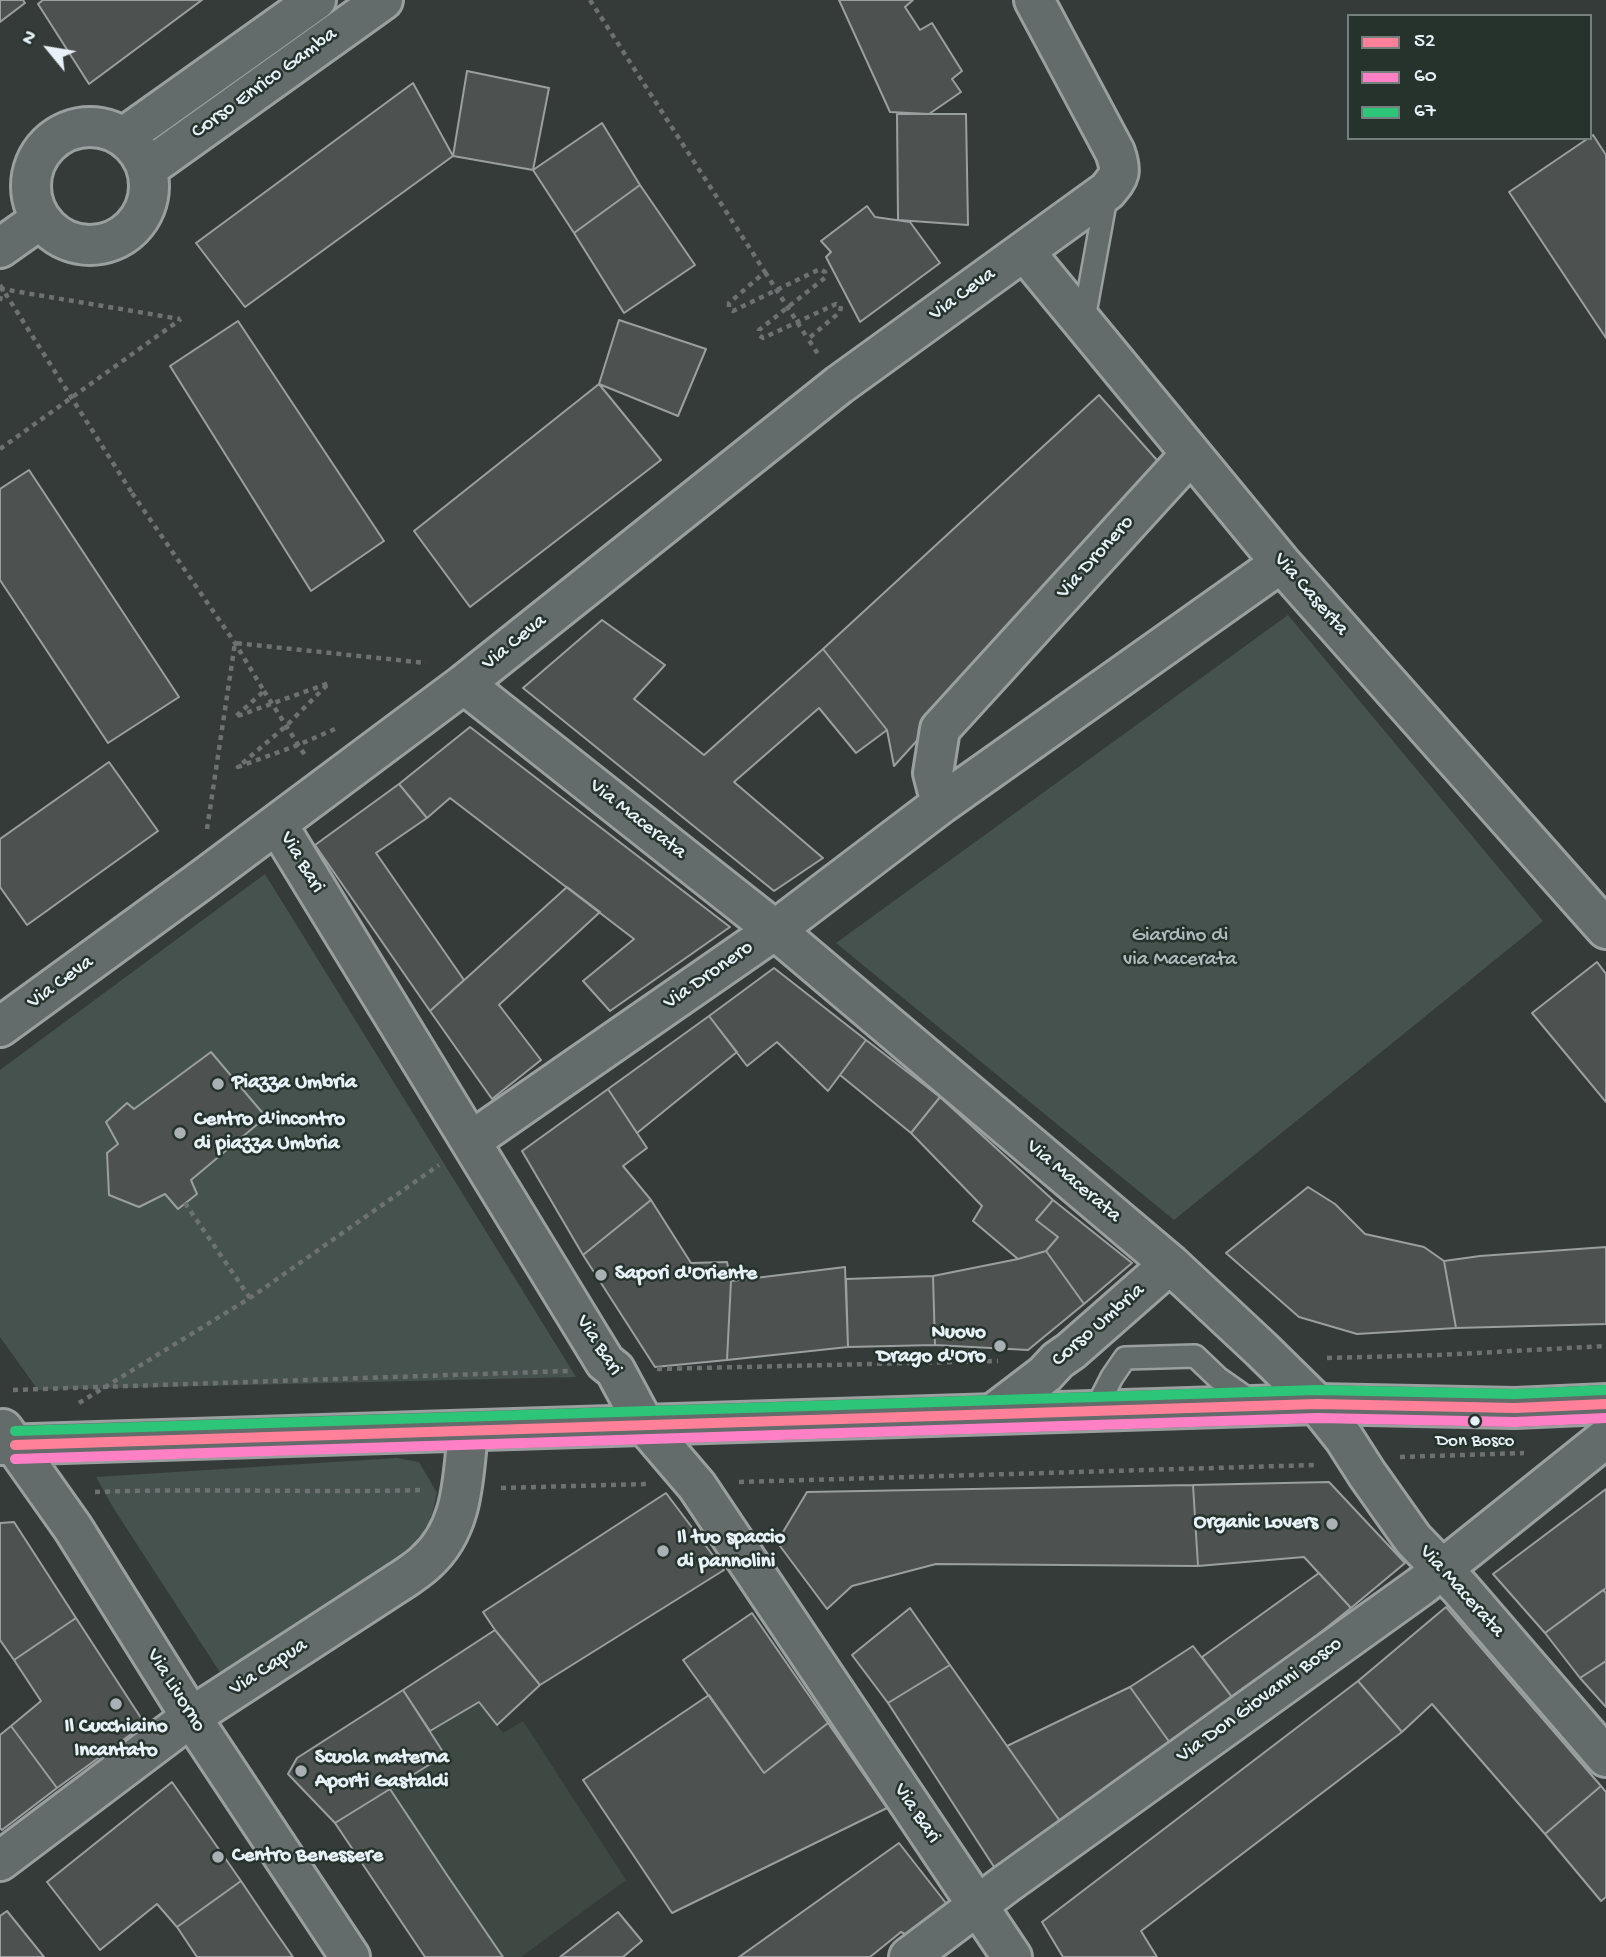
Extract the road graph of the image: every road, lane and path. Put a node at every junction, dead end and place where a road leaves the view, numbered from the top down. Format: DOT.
graph roads {
  1 [pos="316,0"];
  2 [pos="383,0"];
  3 [pos="590,0"];
  4 [pos="1034,0"];
  5 [pos="125,136"];
  6 [pos="148,168"];
  7 [pos="1107,191"];
  8 [pos="41,219"];
  9 [pos="0,248"];
  10 [pos="1024,251"];
  11 [pos="765,272"];
  12 [pos="1,288"];
  13 [pos="777,291"];
  14 [pos="0,301"];
  15 [pos="788,308"];
  16 [pos="798,323"];
  17 [pos="1083,324"];
  18 [pos="808,339"];
  19 [pos="839,385"];
  20 [pos="0,449"];
  21 [pos="1190,455"];
  22 [pos="1280,563"];
  23 [pos="235,643"];
  24 [pos="473,676"];
  25 [pos="264,691"];
  26 [pos="272,704"];
  27 [pos="286,726"];
  28 [pos="341,726"];
  29 [pos="298,745"];
  30 [pos="326,787"];
  31 [pos="941,804"];
  32 [pos="277,824"];
  33 [pos="199,882"];
  34 [pos="1603,919"];
  35 [pos="775,930"];
  36 [pos="0,1027"];
  37 [pos="471,1141"];
  38 [pos="185,1203"];
  39 [pos="1170,1264"];
  40 [pos="250,1298"];
  41 [pos="1606,1346"];
  42 [pos="1058,1360"];
  43 [pos="1273,1360"];
  44 [pos="615,1370"];
  45 [pos="101,1388"];
  46 [pos="0,1390"];
  47 [pos="1317,1404"];
  48 [pos="1606,1404"];
  49 [pos="1260,1407"];
  50 [pos="68,1410"];
  51 [pos="1095,1410"];
  52 [pos="994,1413"];
  53 [pos="645,1424"];
  54 [pos="468,1431"];
  55 [pos="5,1439"];
  56 [pos="1597,1445"];
  57 [pos="1359,1462"];
  58 [pos="695,1483"];
  59 [pos="168,1489"];
  60 [pos="461,1489"];
  61 [pos="1441,1570"];
  62 [pos="191,1717"];
  63 [pos="1606,1757"];
  64 [pos="0,1861"];
  65 [pos="977,1906"];
  66 [pos="350,1957"];
  67 [pos="909,1957"];
  68 [pos="1012,1957"];
  1 -- 5 [label="street, Corso Enrico Gamba"];
  2 -- 6 [label="street, Corso Enrico Gamba"];
  3 -- 11 [label="path"];
  4 -- 7 [label="street"];
  5 -- 6 [label="street"];
  5 -- 8 [label="street"];
  6 -- 8 [label="street"];
  7 -- 10 [label="street, Via Ceva"];
  7 -- 17 [label="lane"];
  8 -- 9 [label="street"];
  10 -- 17 [label="street, Via Caserta"];
  10 -- 19 [label="street, Via Ceva"];
  11 -- 13 [label="path"];
  11 -- 13 [label="path"];
  12 -- 14 [label="path"];
  12 -- 20 [label="path"];
  12 -- 23 [label="path, bridge"];
  13 -- 15 [label="path"];
  13 -- 15 [label="path"];
  15 -- 16 [label="path"];
  15 -- 16 [label="path"];
  16 -- 18 [label="path"];
  16 -- 18 [label="path"];
  17 -- 21 [label="street, Via Caserta"];
  18 -- 19 [label="path"];
  19 -- 24 [label="street, Via Ceva"];
  21 -- 22 [label="street, Via Caserta"];
  21 -- 31 [label="street, Via Dronero"];
  22 -- 31 [label="street, Via Dronero"];
  22 -- 34 [label="street, Via Caserta"];
  23 -- 24 [label="path"];
  23 -- 25 [label="path"];
  23 -- 33 [label="path"];
  24 -- 30 [label="street, Via Ceva"];
  24 -- 35 [label="street, Via Macerata"];
  25 -- 26 [label="path"];
  25 -- 26 [label="path"];
  26 -- 27 [label="path"];
  26 -- 27 [label="path"];
  27 -- 29 [label="path"];
  27 -- 29 [label="path"];
  28 -- 29 [label="path"];
  29 -- 30 [label="path"];
  30 -- 32 [label="street, Via Ceva"];
  31 -- 35 [label="street, Via Dronero"];
  32 -- 33 [label="street, Via Ceva"];
  32 -- 37 [label="street, Via Bari"];
  33 -- 36 [label="street, Via Ceva"];
  35 -- 37 [label="street, Via Dronero"];
  35 -- 39 [label="street, Via Macerata"];
  37 -- 40 [label="path"];
  37 -- 44 [label="street, Via Bari"];
  38 -- 40 [label="path"];
  39 -- 42 [label="street, Corso Umbria"];
  39 -- 43 [label="street, Via Macerata"];
  40 -- 45 [label="path"];
  41 -- 43 [label="path"];
  42 -- 44 [label="path"];
  42 -- 52 [label="street, Corso Umbria"];
  43 -- 47 [label="street, Via Macerata"];
  44 -- 45 [label="path"];
  44 -- 53 [label="street, Via Bari"];
  45 -- 46 [label="path"];
  45 -- 50 [label="path"];
  47 -- 48 [label="street"];
  47 -- 49 [label="street"];
  47 -- 57 [label="street, Via Macerata"];
  49 -- 51 [label="street"];
  49 -- 51 [label="lane"];
  51 -- 52 [label="street"];
  52 -- 53 [label="street"];
  53 -- 54 [label="street"];
  53 -- 58 [label="street, Via Bari"];
  54 -- 55 [label="street"];
  54 -- 60 [label="street, Via Capua"];
  55 -- 62 [label="street, Via Livorno"];
  56 -- 57 [label="path"];
  56 -- 61 [label="street, Via Don Giovanni Bosco"];
  57 -- 58 [label="path"];
  57 -- 61 [label="street, Via Macerata"];
  58 -- 60 [label="path"];
  58 -- 65 [label="street, Via Bari"];
  59 -- 60 [label="path"];
  60 -- 62 [label="street, Via Capua"];
  61 -- 63 [label="street, Via Macerata"];
  61 -- 65 [label="street, Via Don Giovanni Bosco"];
  62 -- 64 [label="street, Via Capua"];
  62 -- 66 [label="street, Via Livorno"];
  65 -- 67 [label="street, Via Don Giovanni Bosco"];
  65 -- 68 [label="street, Via Bari"];
}
